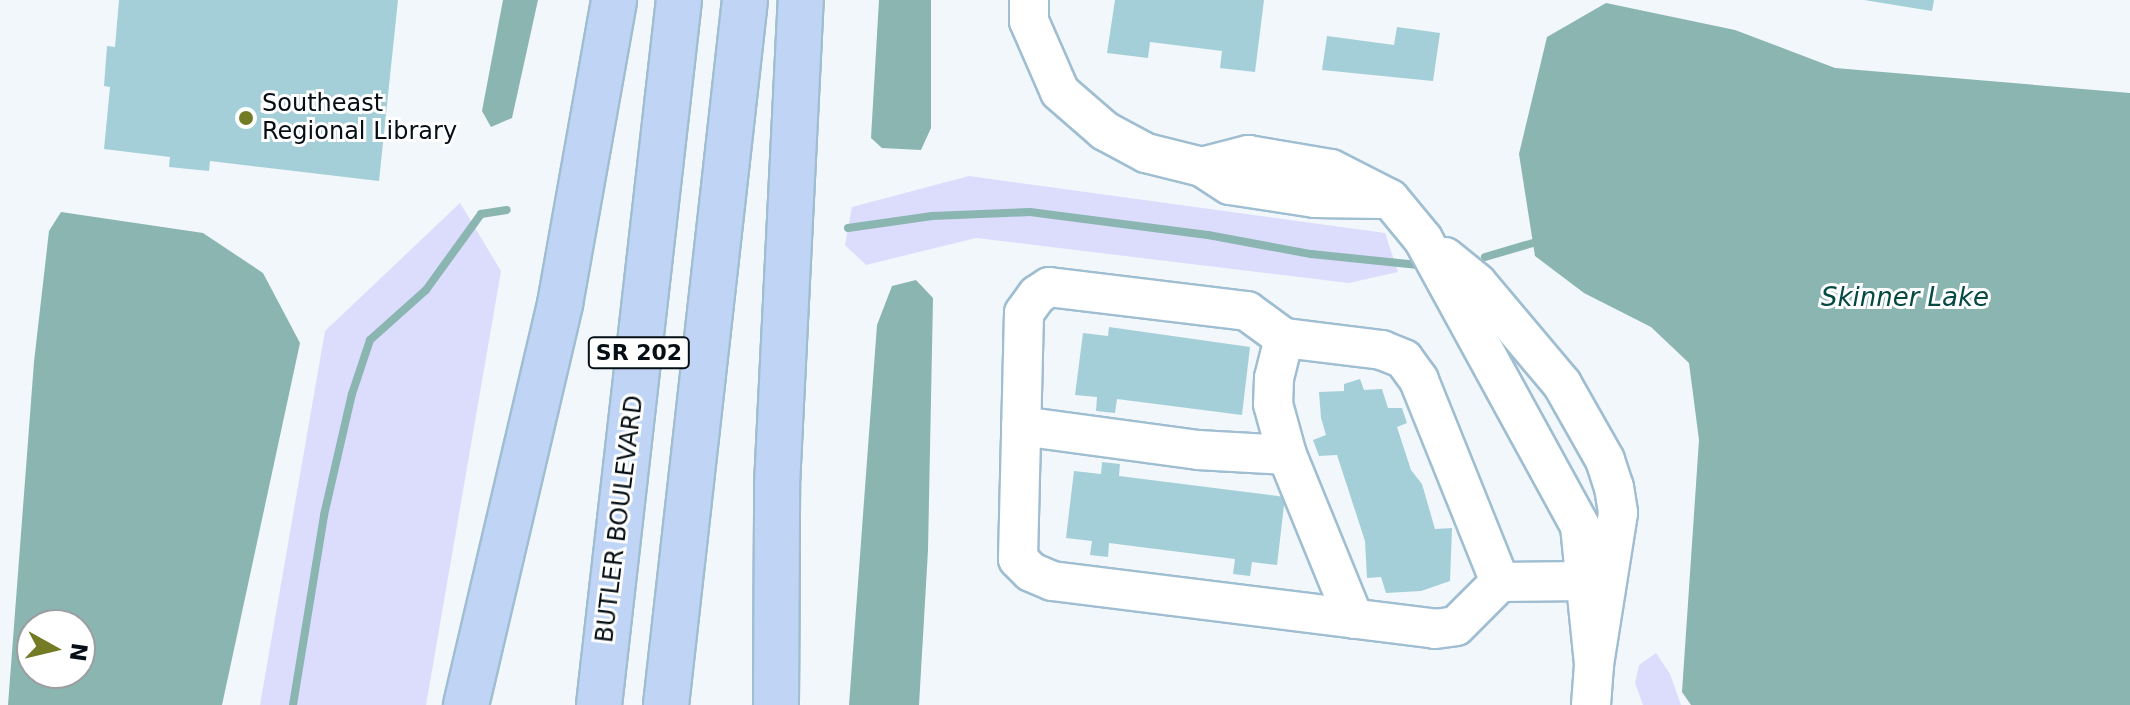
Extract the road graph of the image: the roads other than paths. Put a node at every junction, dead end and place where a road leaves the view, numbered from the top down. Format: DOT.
graph roads {
  1 [pos="614,0"];
  2 [pos="679,0"];
  3 [pos="745,0"];
  4 [pos="801,0"];
  5 [pos="1029,0"];
  6 [pos="1423,239"];
  7 [pos="1284,338"];
  8 [pos="1579,413"];
  9 [pos="1021,426"];
  10 [pos="1531,438"];
  11 [pos="1287,455"];
  12 [pos="1585,581"];
  13 [pos="1500,582"];
  14 [pos="1354,619"];
  15 [pos="1594,665"];
  16 [pos="466,705"];
  17 [pos="599,705"];
  18 [pos="666,705"];
  19 [pos="776,705"];
  20 [pos="1591,705"];
  1 -- 16 [label="highway"];
  2 -- 17 [label="highway, BUTLER BOULEVARD / SR 202"];
  3 -- 18 [label="highway, SR 202"];
  4 -- 19 [label="highway"];
  5 -- 6 [label="street"];
  6 -- 8 [label="street"];
  6 -- 10 [label="street"];
  7 -- 9 [label="street"];
  7 -- 11 [label="street"];
  7 -- 13 [label="street"];
  8 -- 10 [label="street"];
  8 -- 15 [label="street"];
  9 -- 11 [label="street"];
  9 -- 14 [label="street"];
  10 -- 12 [label="street"];
  11 -- 14 [label="street"];
  12 -- 13 [label="street"];
  12 -- 15 [label="street"];
  13 -- 14 [label="street"];
  15 -- 20 [label="street"];
}
